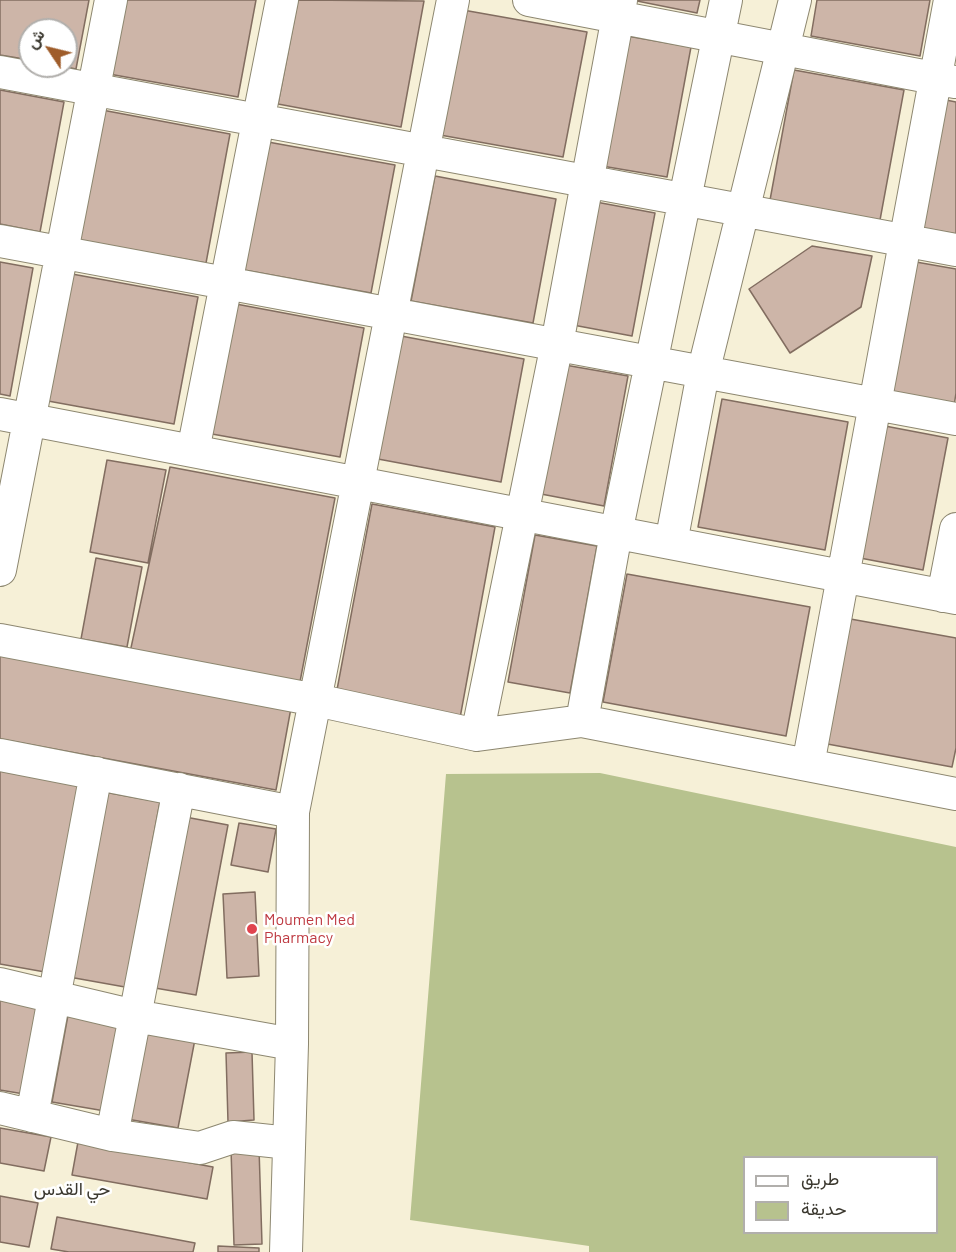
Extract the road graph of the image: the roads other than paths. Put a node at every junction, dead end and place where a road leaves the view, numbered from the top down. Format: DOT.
graph roads {
  1 [pos="111,0"];
  2 [pos="282,0"];
  3 [pos="453,0"];
  4 [pos="529,0"];
  5 [pos="726,0"];
  6 [pos="795,0"];
  7 [pos="950,0"];
  8 [pos="620,9"];
  9 [pos="718,37"];
  10 [pos="783,49"];
  11 [pos="0,72"];
  12 [pos="945,80"];
  13 [pos="94,91"];
  14 [pos="258,121"];
  15 [pos="423,151"];
  16 [pos="587,182"];
  17 [pos="685,200"];
  18 [pos="743,209"];
  19 [pos="0,242"];
  20 [pos="904,242"];
  21 [pos="956,250"];
  22 [pos="62,252"];
  23 [pos="226,283"];
  24 [pos="392,315"];
  25 [pos="557,344"];
  26 [pos="651,364"];
  27 [pos="703,374"];
  28 [pos="874,405"];
  29 [pos="15,416"];
  30 [pos="956,419"];
  31 [pos="193,451"];
  32 [pos="360,484"];
  33 [pos="523,515"];
  34 [pos="956,529"];
  35 [pos="616,533"];
  36 [pos="671,543"];
  37 [pos="0,570"];
  38 [pos="842,576"];
  39 [pos="950,597"];
  40 [pos="0,640"];
  41 [pos="316,700"];
  42 [pos="582,721"];
  43 [pos="477,735"];
  44 [pos="0,755"];
  45 [pos="808,765"];
  46 [pos="96,773"];
  47 [pos="179,789"];
  48 [pos="956,794"];
  49 [pos="294,812"];
  50 [pos="0,984"];
  51 [pos="54,997"];
  52 [pos="135,1016"];
  53 [pos="292,1044"];
  54 [pos="0,1108"];
  55 [pos="32,1116"];
  56 [pos="112,1135"];
  57 [pos="289,1143"];
  58 [pos="286,1252"];
  1 -- 13 [label="street"];
  2 -- 14 [label="street"];
  3 -- 15 [label="street"];
  4 -- 8 [label="street"];
  5 -- 9 [label="street"];
  6 -- 10 [label="street"];
  7 -- 12 [label="street"];
  8 -- 9 [label="street"];
  8 -- 16 [label="street"];
  9 -- 10 [label="street"];
  9 -- 17 [label="street"];
  10 -- 12 [label="street"];
  10 -- 18 [label="street"];
  11 -- 13 [label="street"];
  12 -- 20 [label="street"];
  13 -- 14 [label="street"];
  13 -- 22 [label="street"];
  14 -- 15 [label="street"];
  14 -- 23 [label="street"];
  15 -- 16 [label="street"];
  15 -- 24 [label="street"];
  16 -- 17 [label="street"];
  16 -- 25 [label="street"];
  17 -- 18 [label="street"];
  17 -- 26 [label="street"];
  18 -- 20 [label="street"];
  18 -- 27 [label="street"];
  19 -- 22 [label="street"];
  20 -- 21 [label="street"];
  20 -- 28 [label="street"];
  22 -- 23 [label="street"];
  22 -- 29 [label="street"];
  23 -- 24 [label="street"];
  23 -- 31 [label="street"];
  24 -- 25 [label="street"];
  24 -- 32 [label="street"];
  25 -- 26 [label="street"];
  25 -- 33 [label="street"];
  26 -- 27 [label="street"];
  26 -- 35 [label="street"];
  27 -- 28 [label="street"];
  27 -- 36 [label="street"];
  28 -- 30 [label="street"];
  28 -- 38 [label="street"];
  29 -- 31 [label="street"];
  29 -- 37 [label="street"];
  31 -- 32 [label="street"];
  32 -- 33 [label="street"];
  32 -- 41 [label="street"];
  33 -- 35 [label="street"];
  33 -- 43 [label="street"];
  34 -- 39 [label="street"];
  35 -- 36 [label="street"];
  35 -- 42 [label="street"];
  36 -- 38 [label="street"];
  38 -- 39 [label="street"];
  38 -- 45 [label="street"];
  40 -- 41 [label="street"];
  41 -- 43 [label="street"];
  41 -- 49 [label="street"];
  42 -- 43 [label="street"];
  42 -- 45 [label="street"];
  44 -- 46 [label="street"];
  45 -- 48 [label="street"];
  46 -- 47 [label="street"];
  46 -- 51 [label="street"];
  47 -- 49 [label="street"];
  47 -- 52 [label="street"];
  49 -- 53 [label="street"];
  50 -- 51 [label="street"];
  51 -- 52 [label="street"];
  51 -- 55 [label="street"];
  52 -- 53 [label="street"];
  52 -- 56 [label="street"];
  53 -- 57 [label="street"];
  54 -- 55 [label="street"];
  55 -- 56 [label="street"];
  56 -- 57 [label="street"];
  57 -- 58 [label="street"];
}
